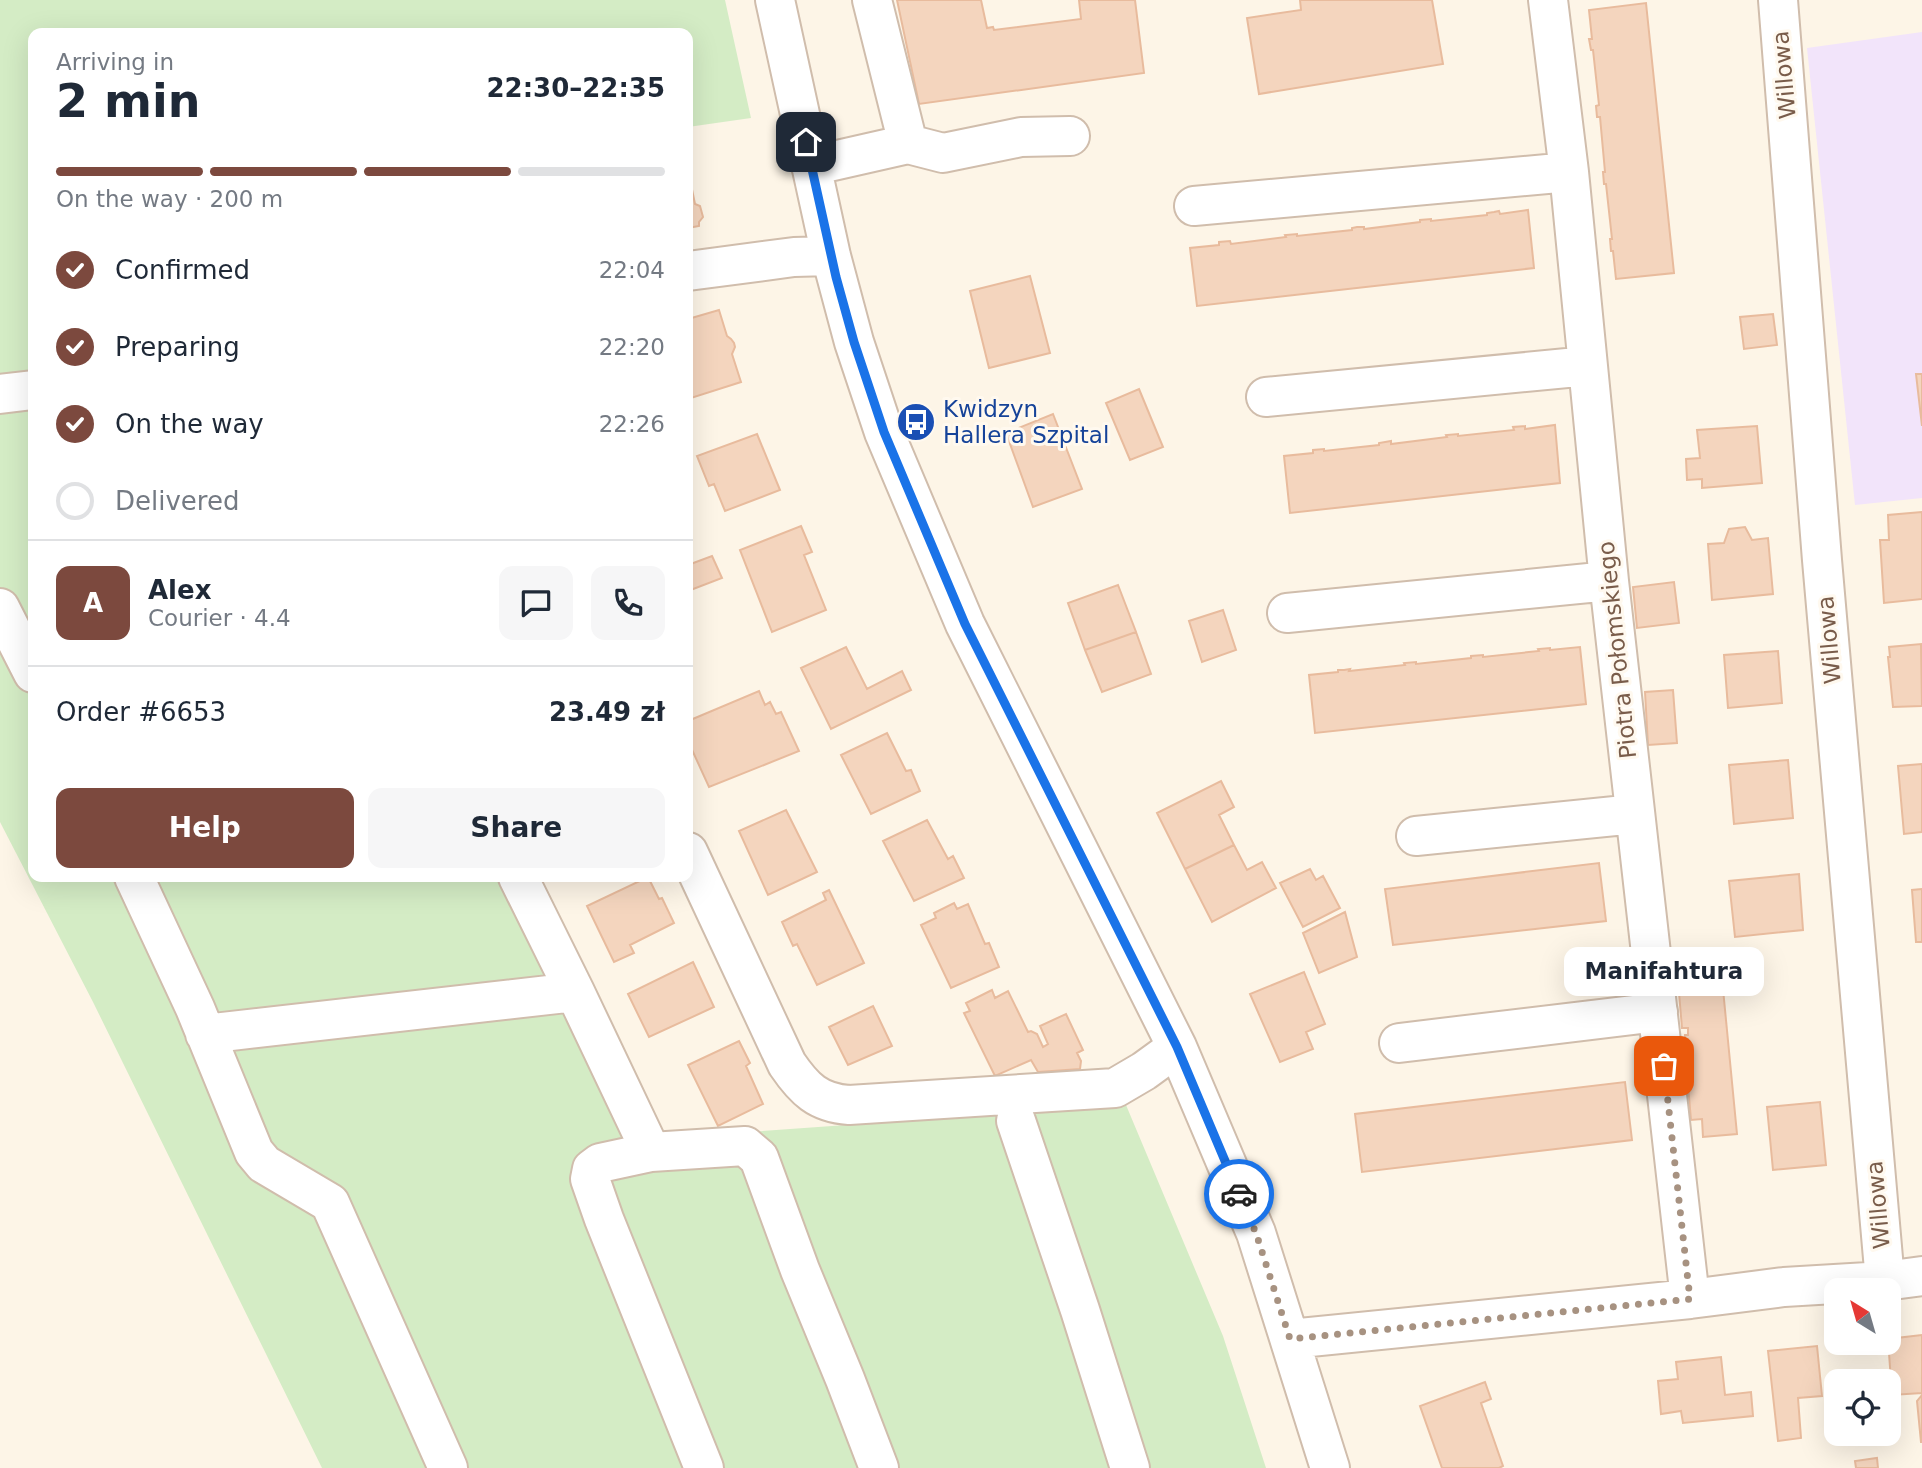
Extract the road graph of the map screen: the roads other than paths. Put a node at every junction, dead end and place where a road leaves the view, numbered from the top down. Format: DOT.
graph roads {
  1 [pos="775,0"];
  2 [pos="873,0"];
  3 [pos="1548,0"];
  4 [pos="1778,0"];
  5 [pos="1070,136"];
  6 [pos="908,144"];
  7 [pos="811,166"];
  8 [pos="1569,172"];
  9 [pos="1194,206"];
  10 [pos="831,256"];
  11 [pos="693,270"];
  12 [pos="1588,366"];
  13 [pos="28,391"];
  14 [pos="0,394"];
  15 [pos="1266,397"];
  16 [pos="1609,581"];
  17 [pos="0,608"];
  18 [pos="1287,613"];
  19 [pos="28,663"];
  20 [pos="1635,814"];
  21 [pos="1416,836"];
  22 [pos="693,863"];
  23 [pos="136,882"];
  24 [pos="520,882"];
  25 [pos="575,992"];
  26 [pos="1658,1012"];
  27 [pos="205,1034"];
  28 [pos="1399,1043"];
  29 [pos="1177,1047"];
  30 [pos="1016,1121"];
  31 [pos="651,1152"];
  32 [pos="1922,1276"];
  33 [pos="1885,1278"];
  34 [pos="1901,1279"];
  35 [pos="1824,1285"];
  36 [pos="1690,1299"];
  37 [pos="1290,1339"];
  38 [pos="448,1468"];
  39 [pos="704,1468"];
  40 [pos="879,1468"];
  41 [pos="1130,1468"];
  42 [pos="1330,1468"];
  1 -- 7 [label="street"];
  2 -- 6 [label="street"];
  3 -- 8 [label="street, Piotra Połomskiego"];
  4 -- 33 [label="street, Willowa"];
  5 -- 6 [label="street"];
  6 -- 7 [label="street"];
  7 -- 10 [label="street"];
  8 -- 9 [label="street"];
  8 -- 12 [label="street, Piotra Połomskiego"];
  10 -- 11 [label="street"];
  10 -- 29 [label="street"];
  12 -- 15 [label="street"];
  12 -- 16 [label="street, Piotra Połomskiego"];
  13 -- 14 [label="street"];
  16 -- 18 [label="street"];
  16 -- 20 [label="street, Piotra Połomskiego"];
  17 -- 19 [label="street"];
  20 -- 21 [label="street"];
  20 -- 26 [label="street, Piotra Połomskiego"];
  22 -- 29 [label="street"];
  23 -- 27 [label="street"];
  24 -- 25 [label="street"];
  25 -- 27 [label="street"];
  25 -- 31 [label="street"];
  26 -- 28 [label="street"];
  26 -- 36 [label="street, Piotra Połomskiego"];
  27 -- 38 [label="street"];
  29 -- 37 [label="street"];
  30 -- 41 [label="street"];
  31 -- 39 [label="street"];
  31 -- 40 [label="street"];
  32 -- 34 [label="street"];
  35 -- 36 [label="street"];
  36 -- 37 [label="street"];
  37 -- 42 [label="street"];
}
